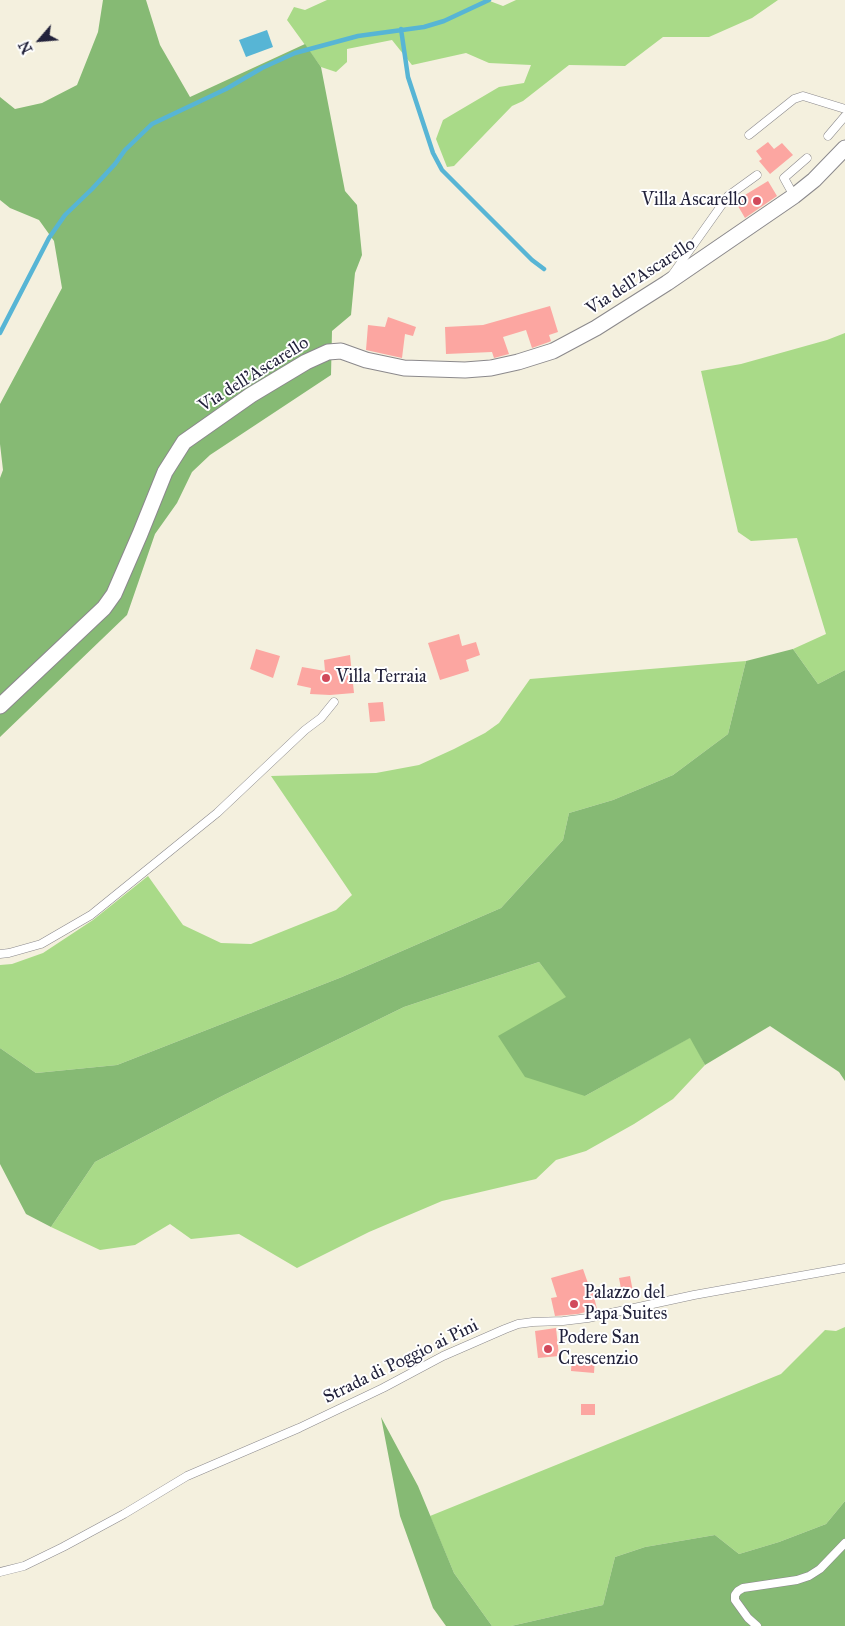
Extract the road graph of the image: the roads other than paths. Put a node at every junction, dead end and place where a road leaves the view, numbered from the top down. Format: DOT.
graph roads {
  1 [pos="845,109"];
  2 [pos="845,116"];
  3 [pos="749,135"];
  4 [pos="828,136"];
  5 [pos="845,148"];
  6 [pos="807,158"];
  7 [pos="757,175"];
  8 [pos="794,196"];
  9 [pos="667,283"];
  10 [pos="334,702"];
  11 [pos="0,706"];
  12 [pos="0,954"];
  13 [pos="845,1268"];
  14 [pos="845,1543"];
  15 [pos="0,1572"];
  16 [pos="757,1626"];
  1 -- 3 [label="lane"];
  2 -- 4 [label="lane"];
  5 -- 8 [label="street, Via dell'Ascarello"];
  6 -- 8 [label="lane"];
  7 -- 9 [label="lane"];
  8 -- 9 [label="street, Via dell'Ascarello"];
  9 -- 11 [label="street, Via dell'Ascarello"];
  10 -- 12 [label="lane"];
  13 -- 15 [label="lane, Strada di Poggio ai Pini"];
  14 -- 16 [label="lane"];
}
